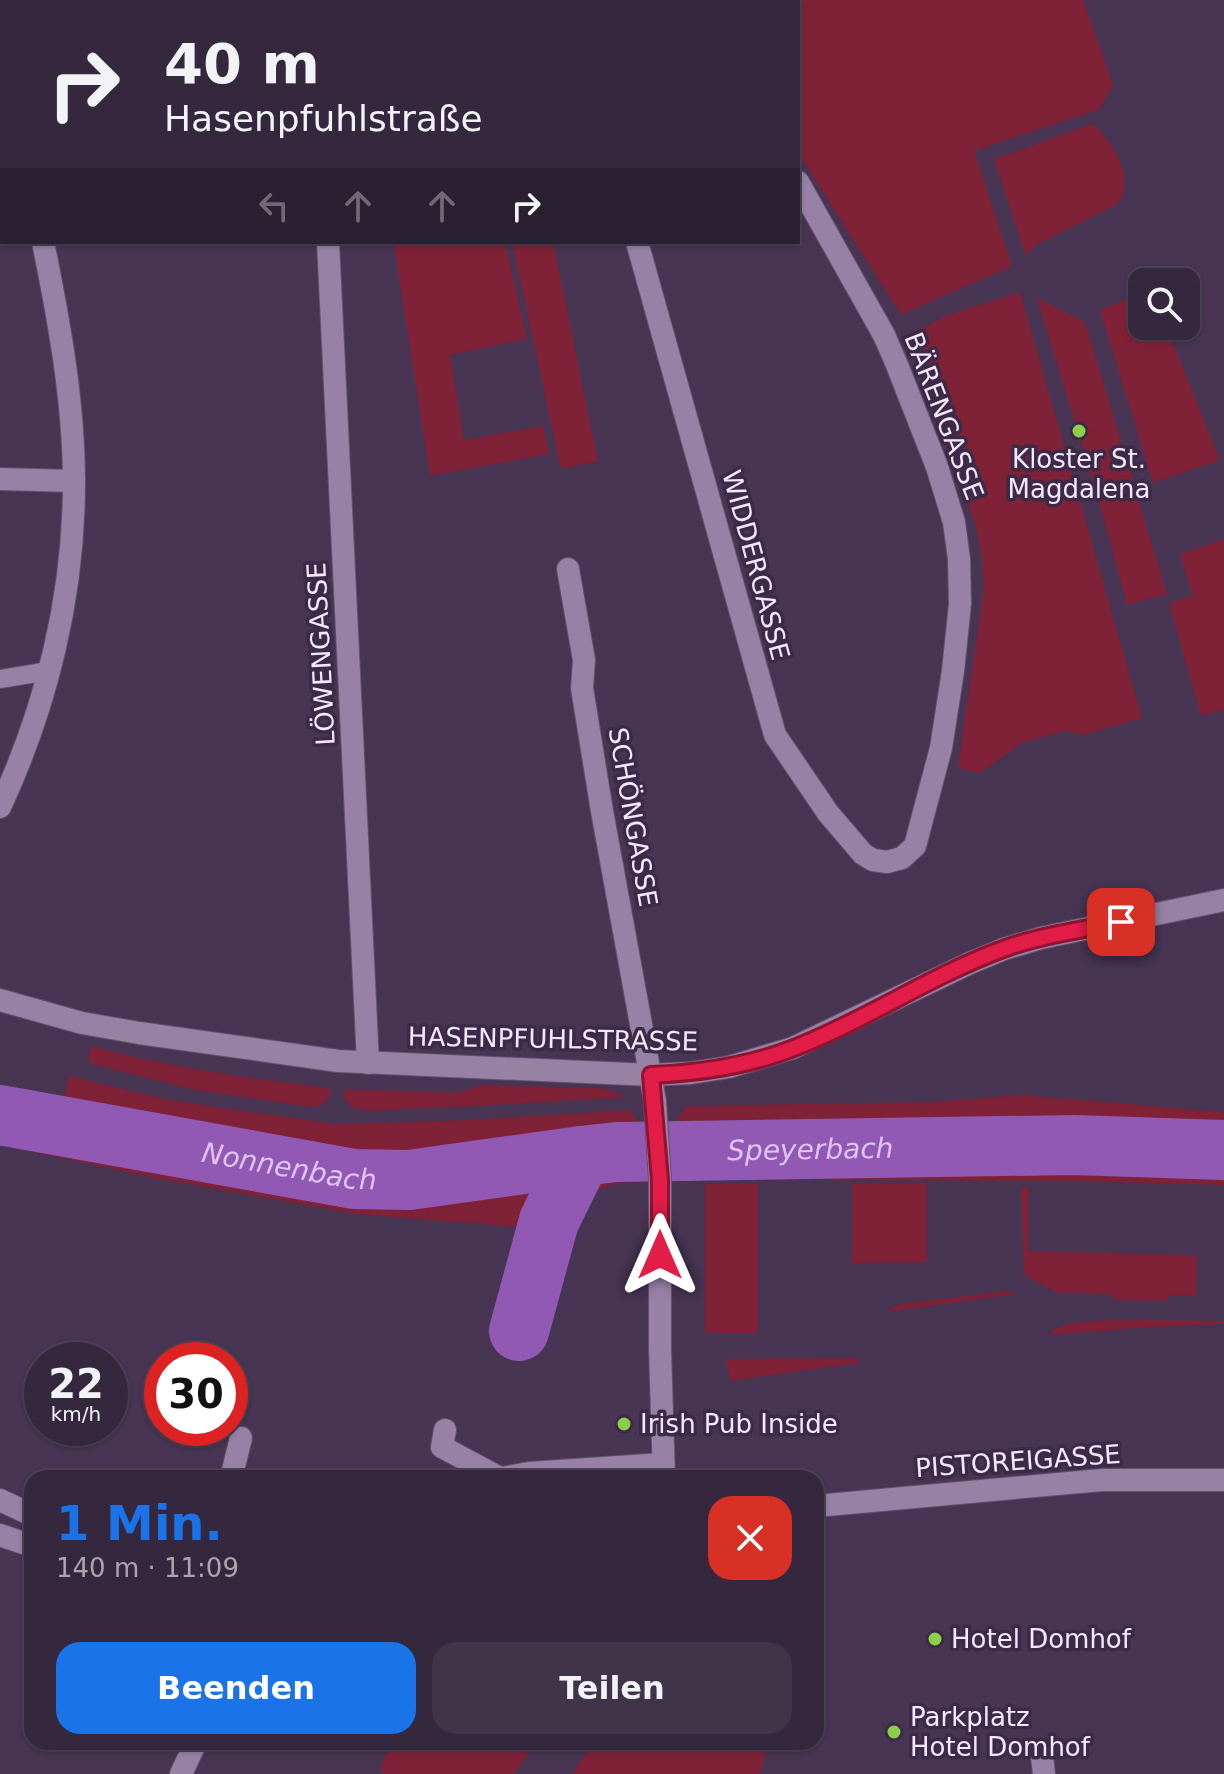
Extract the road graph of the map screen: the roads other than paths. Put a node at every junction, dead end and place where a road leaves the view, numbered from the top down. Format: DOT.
graph roads {
  1 [pos="800,186"];
  2 [pos="43,244"];
  3 [pos="328,244"];
  4 [pos="638,244"];
  5 [pos="0,479"];
  6 [pos="74,481"];
  7 [pos="568,569"];
  8 [pos="49,671"];
  9 [pos="0,679"];
  10 [pos="0,807"];
  11 [pos="887,862"];
  12 [pos="1224,900"];
  13 [pos="0,1000"];
  14 [pos="368,1063"];
  15 [pos="651,1075"];
  16 [pos="445,1430"];
  17 [pos="239,1446"];
  18 [pos="233,1470"];
  19 [pos="486,1470"];
  20 [pos="664,1470"];
  21 [pos="1224,1480"];
  22 [pos="0,1500"];
  23 [pos="824,1505"];
  24 [pos="24,1511"];
  25 [pos="0,1535"];
  26 [pos="24,1543"];
  27 [pos="192,1750"];
  28 [pos="181,1774"];
  1 -- 11 [label="street, BÄRENGASSE"];
  2 -- 6 [label="street"];
  3 -- 14 [label="street, LÖWENGASSE"];
  4 -- 11 [label="street, WIDDERGASSE"];
  5 -- 6 [label="street"];
  6 -- 8 [label="street"];
  7 -- 15 [label="street, SCHÖNGASSE"];
  8 -- 9 [label="lane"];
  8 -- 10 [label="street"];
  12 -- 15 [label="street, HASENPFUHLSTRASSE"];
  13 -- 14 [label="street, HASENPFUHLSTRASSE"];
  14 -- 15 [label="street, HASENPFUHLSTRASSE"];
  15 -- 20 [label="street, SCHÖNGASSE"];
  16 -- 19 [label="street"];
  17 -- 18 [label="street"];
  21 -- 23 [label="street, PISTOREIGASSE"];
  22 -- 24 [label="street"];
  25 -- 26 [label="street"];
  27 -- 28 [label="street"];
}
